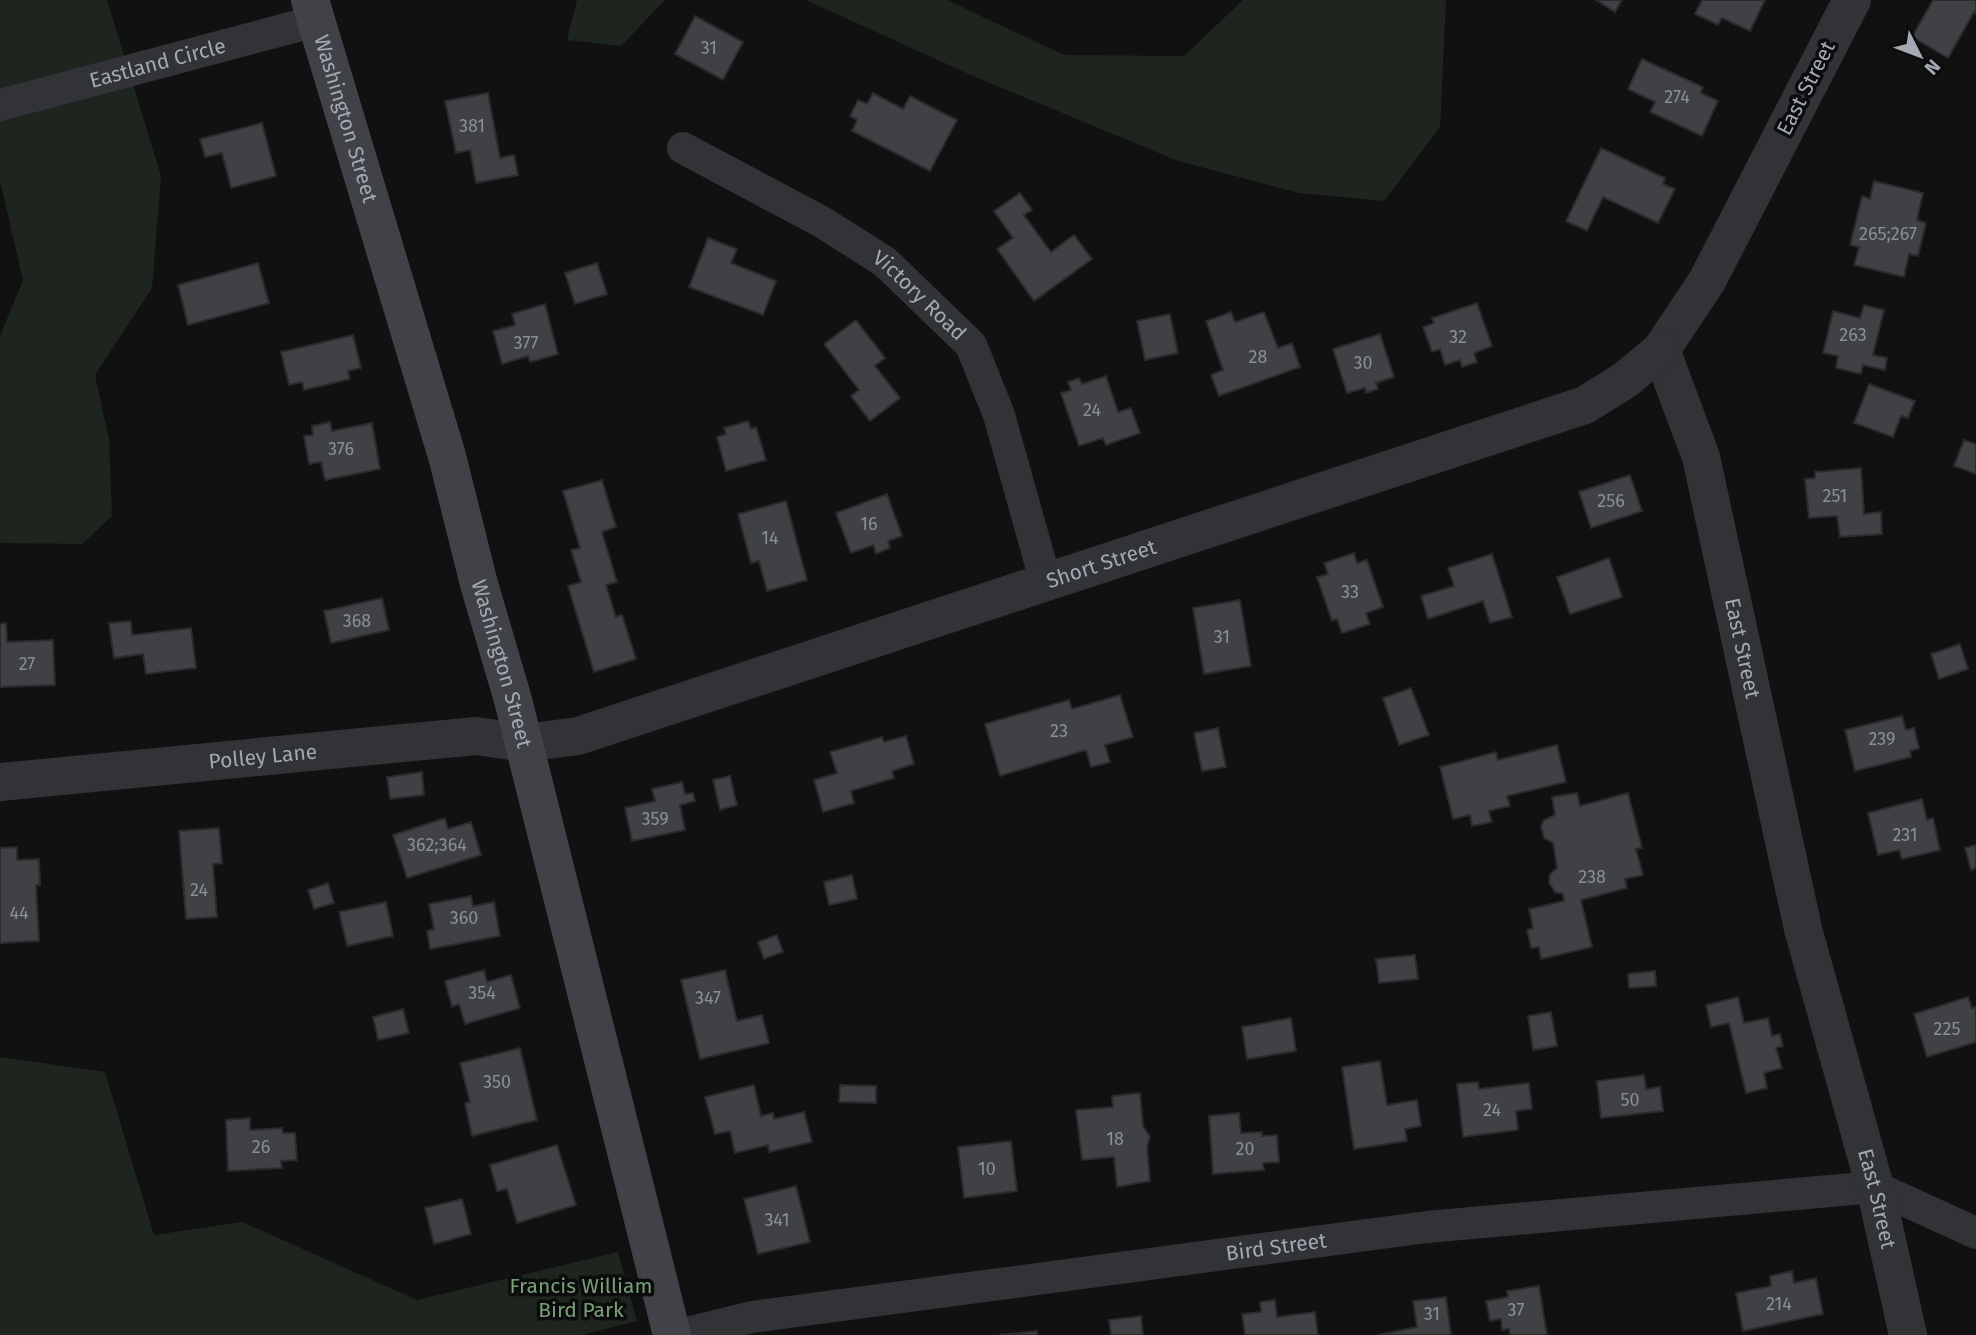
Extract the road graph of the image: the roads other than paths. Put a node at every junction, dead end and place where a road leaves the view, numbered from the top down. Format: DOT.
graph roads {
  1 [pos="1852,0"];
  2 [pos="313,11"];
  3 [pos="0,105"];
  4 [pos="683,148"];
  5 [pos="1661,350"];
  6 [pos="1046,583"];
  7 [pos="525,743"];
  8 [pos="0,782"];
  9 [pos="1875,1187"];
  10 [pos="1976,1233"];
  11 [pos="672,1335"];
  12 [pos="679,1335"];
  13 [pos="1908,1335"];
  1 -- 5 [label="street, East Street"];
  2 -- 3 [label="street, Eastland Circle"];
  2 -- 7 [label="main road, Washington Street"];
  4 -- 6 [label="street, Victory Road"];
  5 -- 6 [label="street, Short Street"];
  5 -- 9 [label="street, East Street"];
  6 -- 7 [label="street, Short Street"];
  7 -- 8 [label="street, Polley Lane"];
  7 -- 11 [label="main road, Washington Street"];
  9 -- 10 [label="street"];
  9 -- 12 [label="street, Bird Street"];
  9 -- 13 [label="street, East Street"];
}
